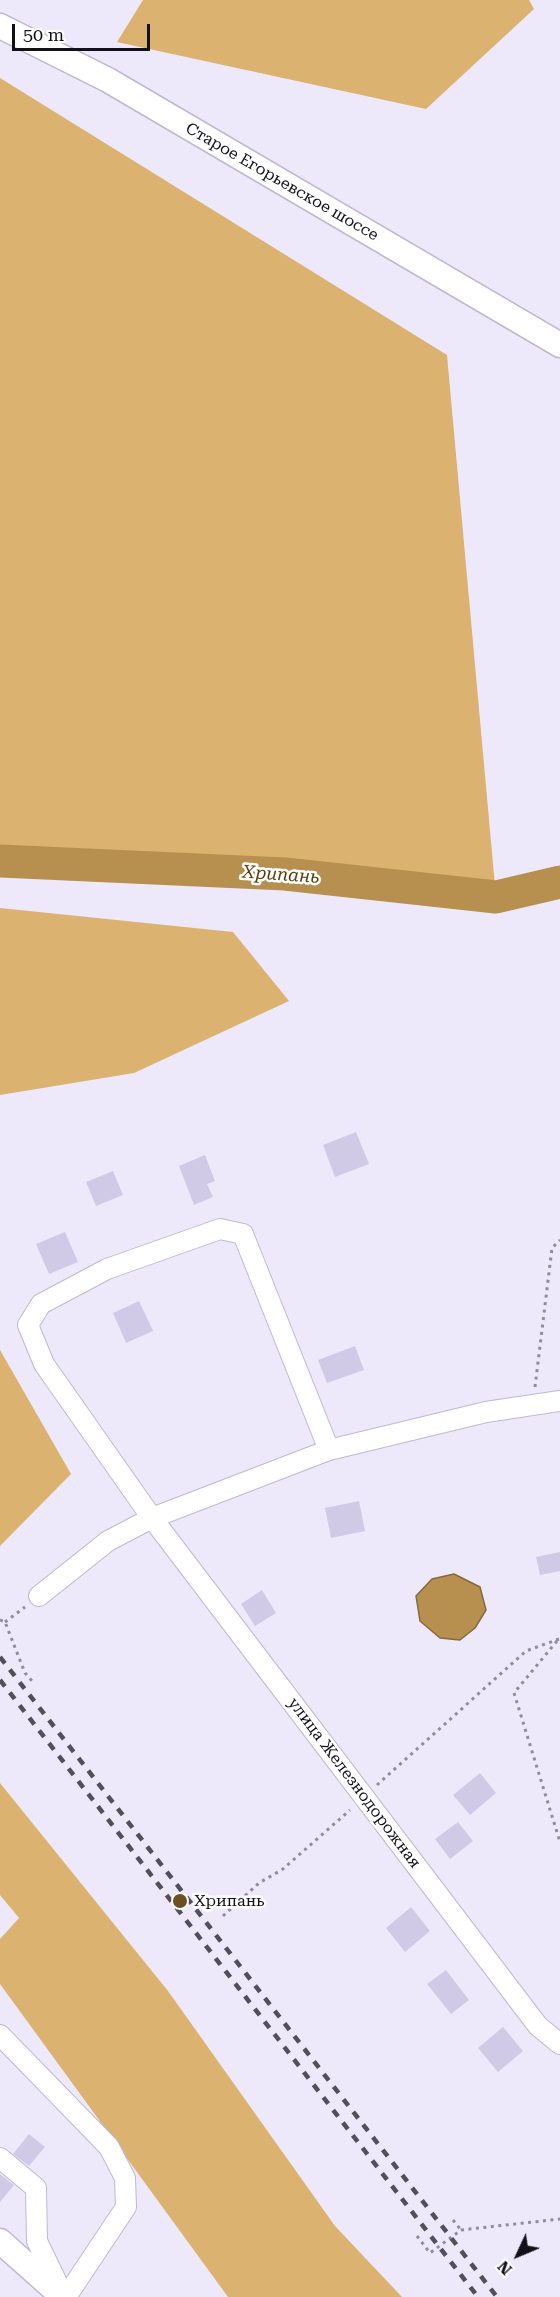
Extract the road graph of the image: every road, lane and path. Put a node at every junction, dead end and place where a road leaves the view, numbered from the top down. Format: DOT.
graph roads {
  1 [pos="0,26"];
  2 [pos="560,345"];
  3 [pos="560,1240"];
  4 [pos="560,1401"];
  5 [pos="533,1404"];
  6 [pos="329,1450"];
  7 [pos="152,1518"];
  8 [pos="39,1596"];
  9 [pos="0,1620"];
  10 [pos="5,1622"];
  11 [pos="559,1638"];
  12 [pos="33,1682"];
  13 [pos="364,1797"];
  14 [pos="560,1842"];
  15 [pos="223,1916"];
  16 [pos="0,2035"];
  17 [pos="560,2043"];
  18 [pos="0,2158"];
  19 [pos="560,2219"];
  20 [pos="453,2220"];
  21 [pos="461,2230"];
  22 [pos="417,2236"];
  23 [pos="0,2241"];
  24 [pos="64,2297"];
  1 -- 2 [label="main road, Старое Егорьевское шоссе"];
  3 -- 5 [label="path"];
  4 -- 5 [label="street"];
  5 -- 6 [label="street"];
  6 -- 7 [label="street"];
  6 -- 7 [label="street, улица Железнодорожная"];
  7 -- 8 [label="street"];
  7 -- 13 [label="street, улица Железнодорожная"];
  8 -- 10 [label="path"];
  9 -- 10 [label="path"];
  10 -- 12 [label="path"];
  11 -- 13 [label="path"];
  11 -- 14 [label="path"];
  13 -- 15 [label="path"];
  13 -- 17 [label="street, улица Железнодорожная"];
  16 -- 24 [label="street"];
  18 -- 24 [label="street"];
  19 -- 21 [label="path"];
  20 -- 21 [label="path"];
  21 -- 22 [label="path"];
  23 -- 24 [label="main road"];
}
